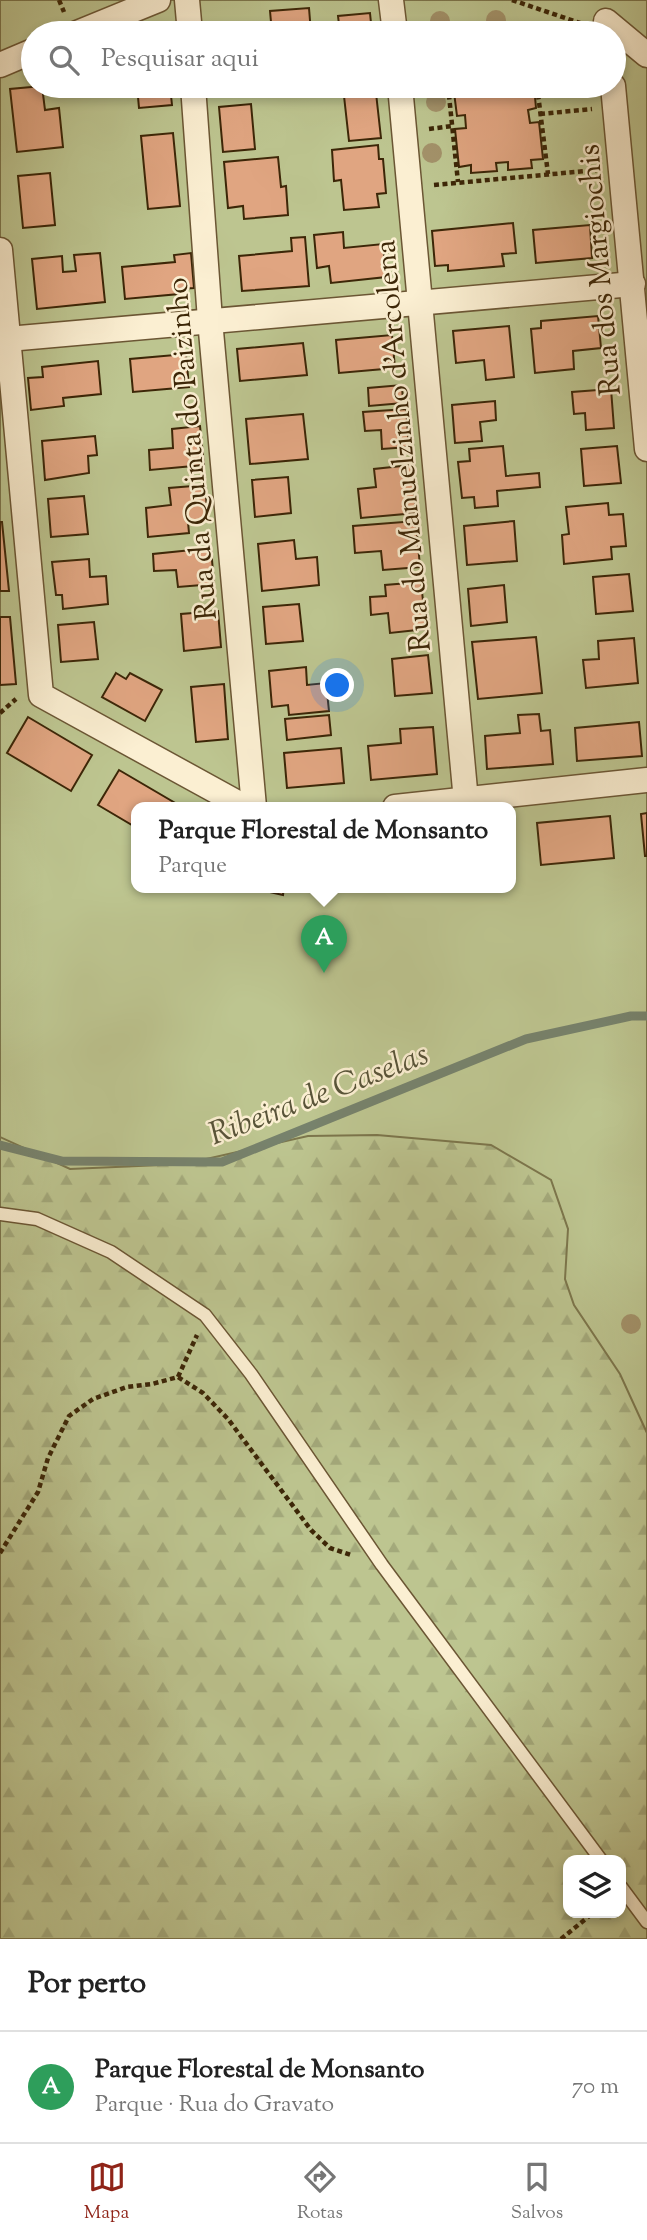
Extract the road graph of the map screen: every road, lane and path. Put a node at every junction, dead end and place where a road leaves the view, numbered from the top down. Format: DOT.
graph roads {
  1 [pos="158,0"];
  2 [pos="187,0"];
  3 [pos="391,0"];
  4 [pos="512,0"];
  5 [pos="106,21"];
  6 [pos="189,21"];
  7 [pos="394,21"];
  8 [pos="581,21"];
  9 [pos="626,41"];
  10 [pos="647,55"];
  11 [pos="21,56"];
  12 [pos="0,65"];
  13 [pos="194,98"];
  14 [pos="401,98"];
  15 [pos="448,98"];
  16 [pos="538,98"];
  17 [pos="606,98"];
  18 [pos="614,98"];
  19 [pos="540,114"];
  20 [pos="621,168"];
  21 [pos="548,174"];
  22 [pos="458,183"];
  23 [pos="409,187"];
  24 [pos="0,250"];
  25 [pos="633,284"];
  26 [pos="1,290"];
  27 [pos="420,302"];
  28 [pos="210,320"];
  29 [pos="8,339"];
  30 [pos="6,397"];
  31 [pos="647,449"];
  32 [pos="647,780"];
  33 [pos="466,801"];
  34 [pos="236,802"];
  35 [pos="254,802"];
  36 [pos="454,802"];
  37 [pos="0,1214"];
  38 [pos="205,1315"];
  39 [pos="178,1377"];
  40 [pos="0,1553"];
  41 [pos="382,1565"];
  42 [pos="597,1855"];
  43 [pos="626,1894"];
  44 [pos="587,1918"];
  45 [pos="647,1922"];
  46 [pos="561,1939"];
  1 -- 5 [label="street"];
  2 -- 6 [label="street"];
  3 -- 7 [label="street"];
  4 -- 8 [label="path"];
  9 -- 10 [label="street"];
  11 -- 12 [label="street"];
  13 -- 28 [label="street, Rua da Quinta do Paizinho"];
  14 -- 23 [label="street, Rua do Manuelzinho d'Arcolena"];
  15 -- 22 [label="path"];
  16 -- 19 [label="path"];
  17 -- 19 [label="path"];
  18 -- 20 [label="street, Rua dos Margiochis"];
  19 -- 21 [label="path"];
  20 -- 21 [label="path"];
  20 -- 25 [label="street, Rua dos Margiochis"];
  21 -- 22 [label="path"];
  22 -- 23 [label="path"];
  23 -- 27 [label="street, Rua do Manuelzinho d'Arcolena"];
  24 -- 26 [label="street"];
  25 -- 27 [label="street"];
  25 -- 31 [label="street, Rua dos Margiochis"];
  26 -- 29 [label="street"];
  27 -- 28 [label="street"];
  27 -- 33 [label="street, Rua do Manuelzinho d'Arcolena"];
  28 -- 29 [label="street"];
  28 -- 35 [label="street, Rua da Quinta do Paizinho"];
  29 -- 30 [label="street"];
  30 -- 34 [label="street"];
  32 -- 33 [label="street"];
  33 -- 36 [label="street"];
  37 -- 38 [label="lane"];
  38 -- 39 [label="path"];
  38 -- 41 [label="lane"];
  39 -- 40 [label="path"];
  39 -- 41 [label="path"];
  41 -- 42 [label="lane"];
  43 -- 45 [label="lane"];
  44 -- 46 [label="path"];
}
